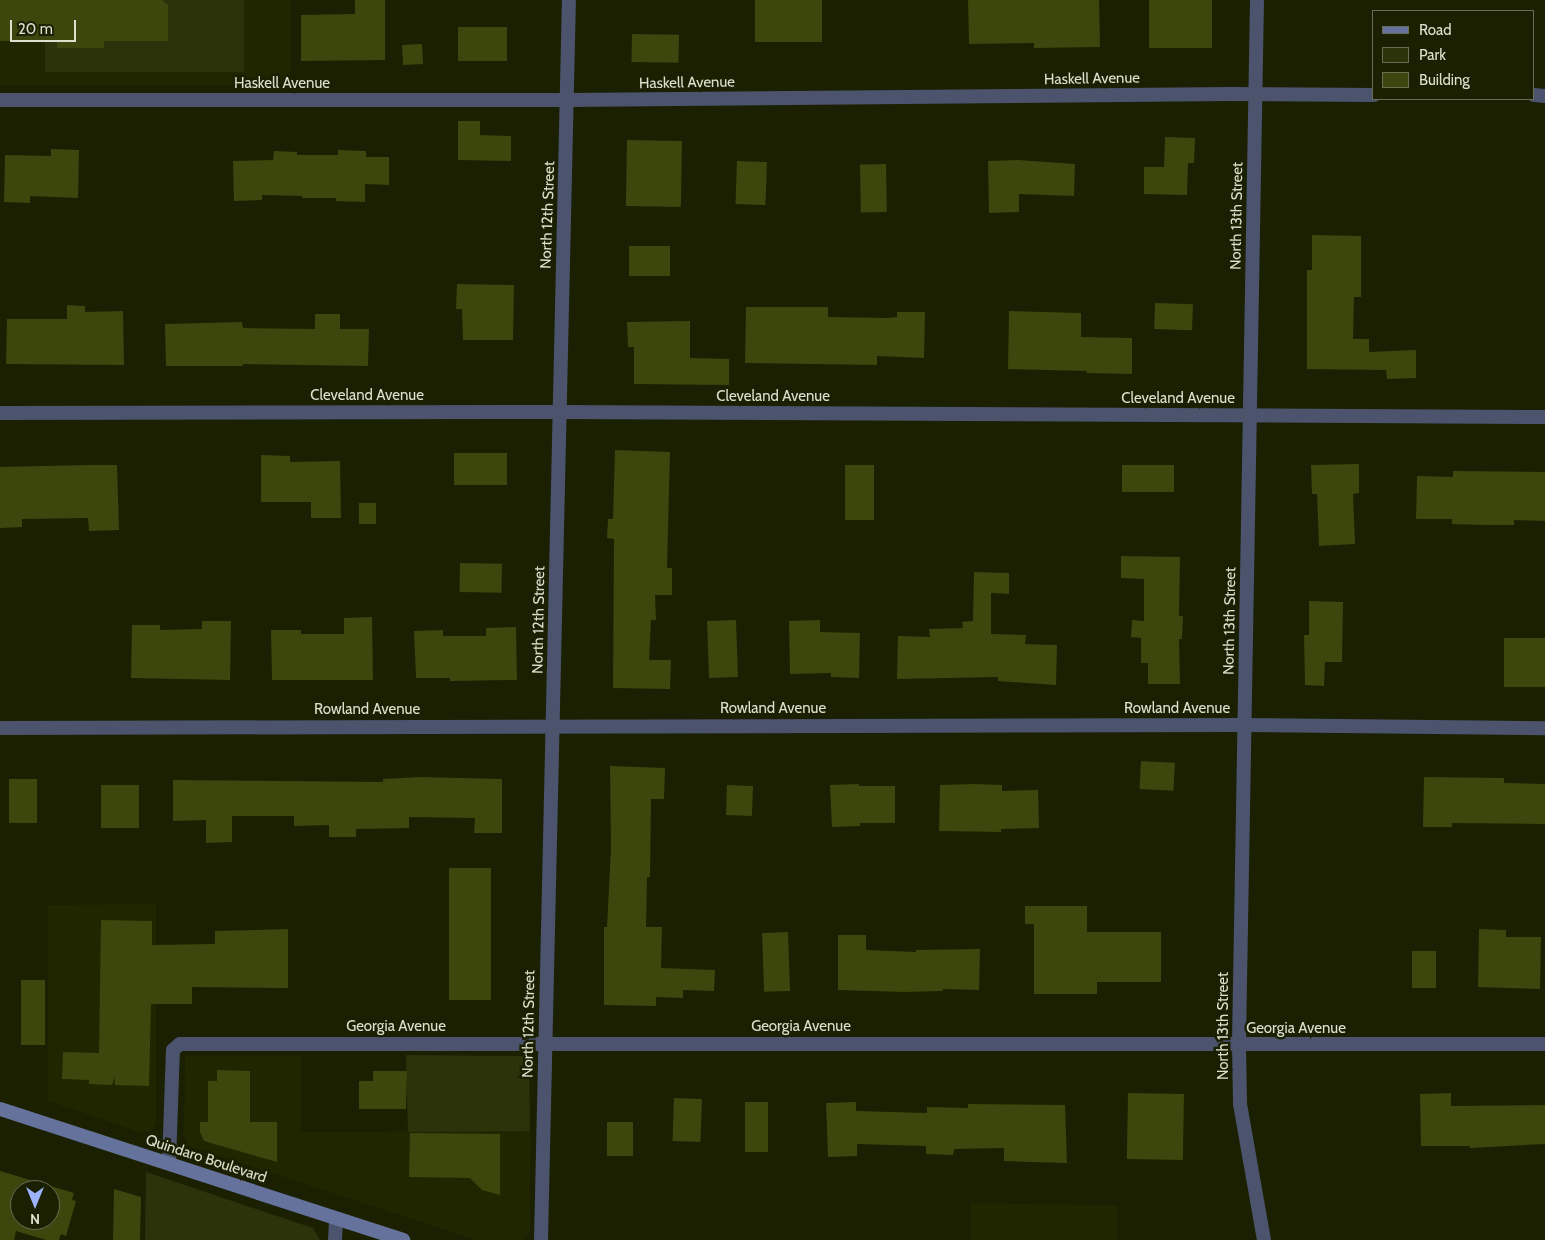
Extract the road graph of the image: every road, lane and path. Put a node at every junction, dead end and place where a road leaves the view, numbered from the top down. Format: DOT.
graph roads {
  1 [pos="569,0"];
  2 [pos="1257,0"];
  3 [pos="1256,94"];
  4 [pos="1372,95"];
  5 [pos="0,100"];
  6 [pos="567,100"];
  7 [pos="559,412"];
  8 [pos="0,413"];
  9 [pos="1249,415"];
  10 [pos="1545,418"];
  11 [pos="553,725"];
  12 [pos="1245,725"];
  13 [pos="0,728"];
  14 [pos="1545,728"];
  15 [pos="544,1043"];
  16 [pos="1545,1044"];
  17 [pos="1239,1045"];
  18 [pos="0,1109"];
  19 [pos="169,1164"];
  20 [pos="336,1220"];
  21 [pos="335,1240"];
  22 [pos="403,1240"];
  23 [pos="541,1240"];
  24 [pos="1264,1240"];
  1 -- 6 [label="street, North 12th Street"];
  2 -- 3 [label="street, North 13th Street"];
  3 -- 4 [label="street, Haskell Avenue"];
  3 -- 6 [label="street, Haskell Avenue"];
  3 -- 9 [label="street, North 13th Street"];
  5 -- 6 [label="street, Haskell Avenue"];
  6 -- 7 [label="street, North 12th Street"];
  7 -- 8 [label="street, Cleveland Avenue"];
  7 -- 9 [label="street, Cleveland Avenue"];
  7 -- 11 [label="street, North 12th Street"];
  9 -- 10 [label="street, Cleveland Avenue"];
  9 -- 12 [label="street, North 13th Street"];
  11 -- 12 [label="street, Rowland Avenue"];
  11 -- 13 [label="street, Rowland Avenue"];
  11 -- 15 [label="street, North 12th Street"];
  12 -- 14 [label="street, Rowland Avenue"];
  12 -- 17 [label="street, North 13th Street"];
  15 -- 17 [label="street, Georgia Avenue"];
  15 -- 19 [label="street, Georgia Avenue"];
  15 -- 23 [label="street, North 12th Street"];
  16 -- 17 [label="street, Georgia Avenue"];
  17 -- 24 [label="street, North 13th Street"];
  18 -- 19 [label="main road, Quindaro Boulevard"];
  19 -- 20 [label="main road, Quindaro Boulevard"];
  20 -- 21 [label="street"];
  20 -- 22 [label="main road, Quindaro Boulevard"];
}
